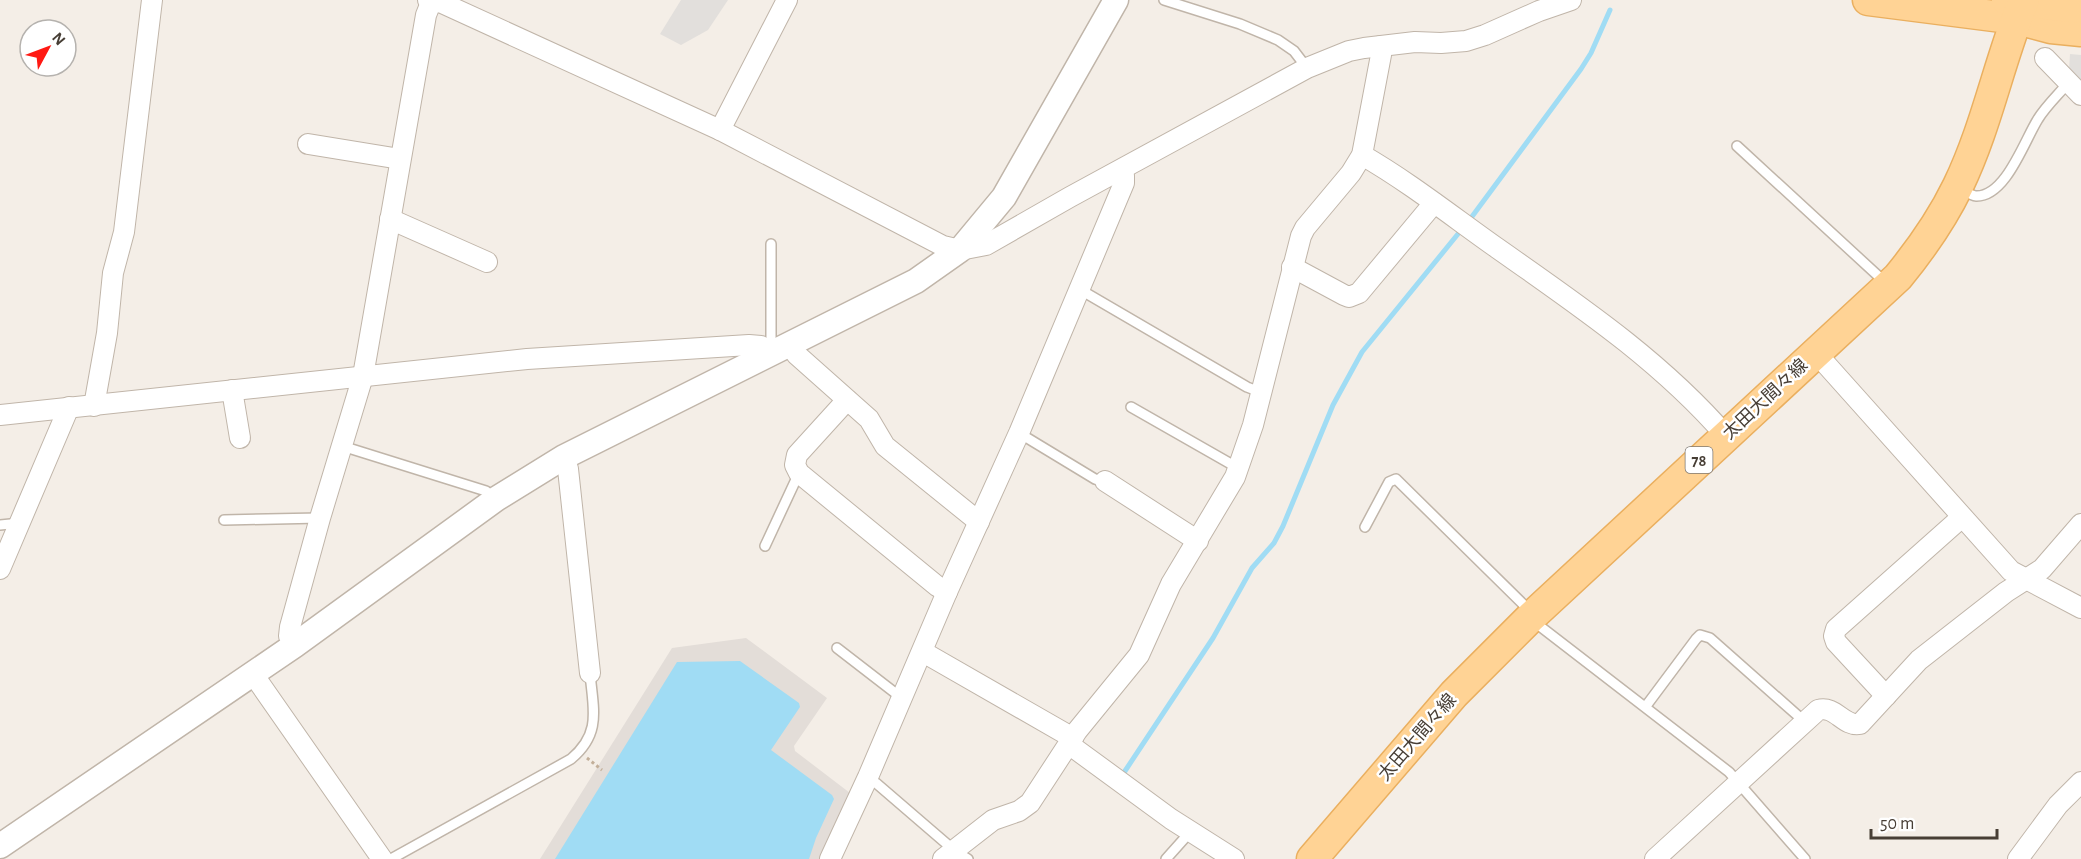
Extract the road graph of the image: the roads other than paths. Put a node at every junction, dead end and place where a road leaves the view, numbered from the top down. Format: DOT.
graph roads {
  1 [pos="152,0"];
  2 [pos="430,0"];
  3 [pos="787,0"];
  4 [pos="1116,0"];
  5 [pos="1164,0"];
  6 [pos="1571,0"];
  7 [pos="1868,0"];
  8 [pos="2018,6"];
  9 [pos="2081,8"];
  10 [pos="2081,31"];
  11 [pos="1381,46"];
  12 [pos="2045,58"];
  13 [pos="1308,68"];
  14 [pos="2074,89"];
  15 [pos="720,130"];
  16 [pos="308,144"];
  17 [pos="1737,146"];
  18 [pos="1362,155"];
  19 [pos="400,159"];
  20 [pos="1122,170"];
  21 [pos="1958,187"];
  22 [pos="1434,203"];
  23 [pos="390,219"];
  24 [pos="771,244"];
  25 [pos="960,250"];
  26 [pos="487,262"];
  27 [pos="1292,267"];
  28 [pos="1889,285"];
  29 [pos="1079,289"];
  30 [pos="780,348"];
  31 [pos="1816,353"];
  32 [pos="363,376"];
  33 [pos="232,390"];
  34 [pos="1260,392"];
  35 [pos="848,400"];
  36 [pos="94,406"];
  37 [pos="69,407"];
  38 [pos="1131,407"];
  39 [pos="0,415"];
  40 [pos="1019,434"];
  41 [pos="1726,436"];
  42 [pos="240,438"];
  43 [pos="342,446"];
  44 [pos="564,457"];
  45 [pos="1239,468"];
  46 [pos="799,473"];
  47 [pos="1105,481"];
  48 [pos="496,499"];
  49 [pos="1962,517"];
  50 [pos="320,518"];
  51 [pos="224,520"];
  52 [pos="979,522"];
  53 [pos="10,524"];
  54 [pos="2081,524"];
  55 [pos="1365,528"];
  56 [pos="1198,541"];
  57 [pos="765,546"];
  58 [pos="0,569"];
  59 [pos="2025,580"];
  60 [pos="947,592"];
  61 [pos="2081,608"];
  62 [pos="1531,617"];
  63 [pos="295,645"];
  64 [pos="837,648"];
  65 [pos="923,652"];
  66 [pos="590,673"];
  67 [pos="253,674"];
  68 [pos="1886,696"];
  69 [pos="903,699"];
  70 [pos="1646,706"];
  71 [pos="1805,722"];
  72 [pos="1071,741"];
  73 [pos="868,777"];
  74 [pos="1740,781"];
  75 [pos="2081,782"];
  76 [pos="1191,831"];
  77 [pos="0,846"];
  78 [pos="955,856"];
  79 [pos="382,859"];
  80 [pos="391,859"];
  81 [pos="830,859"];
  82 [pos="1166,859"];
  83 [pos="1234,859"];
  84 [pos="1312,859"];
  85 [pos="1655,859"];
  86 [pos="1805,859"];
  87 [pos="2018,859"];
  1 -- 36 [label="street"];
  2 -- 15 [label="street"];
  2 -- 19 [label="street"];
  3 -- 15 [label="street"];
  4 -- 25 [label="street"];
  5 -- 13 [label="lane"];
  6 -- 11 [label="street"];
  7 -- 8 [label="main road"];
  8 -- 9 [label="main road"];
  8 -- 10 [label="main road"];
  8 -- 21 [label="main road, 太田大間々線 / 78"];
  11 -- 13 [label="street"];
  11 -- 18 [label="street"];
  12 -- 14 [label="street"];
  13 -- 20 [label="street"];
  14 -- 21 [label="lane"];
  15 -- 25 [label="street"];
  16 -- 19 [label="street"];
  17 -- 28 [label="lane"];
  18 -- 22 [label="street"];
  18 -- 27 [label="street"];
  19 -- 23 [label="street"];
  20 -- 25 [label="street"];
  20 -- 29 [label="street"];
  21 -- 28 [label="main road, 太田大間々線 / 78"];
  22 -- 27 [label="street"];
  22 -- 41 [label="street"];
  23 -- 26 [label="street"];
  23 -- 32 [label="street"];
  24 -- 30 [label="lane"];
  25 -- 30 [label="street"];
  27 -- 34 [label="street"];
  28 -- 31 [label="main road, 太田大間々線 / 78"];
  29 -- 34 [label="lane"];
  29 -- 40 [label="street"];
  30 -- 32 [label="street"];
  30 -- 35 [label="street"];
  30 -- 44 [label="street"];
  31 -- 41 [label="main road, 太田大間々線 / 78"];
  31 -- 49 [label="street"];
  32 -- 33 [label="street"];
  32 -- 43 [label="street"];
  33 -- 36 [label="street"];
  33 -- 42 [label="street"];
  34 -- 45 [label="street"];
  35 -- 46 [label="street"];
  35 -- 52 [label="street"];
  36 -- 37 [label="street"];
  37 -- 39 [label="street"];
  37 -- 53 [label="street"];
  38 -- 45 [label="lane"];
  40 -- 47 [label="lane"];
  40 -- 52 [label="street"];
  41 -- 62 [label="main road, 太田大間々線 / 78"];
  43 -- 48 [label="lane"];
  43 -- 50 [label="street"];
  44 -- 48 [label="street"];
  44 -- 66 [label="street"];
  45 -- 56 [label="street"];
  46 -- 57 [label="lane"];
  46 -- 60 [label="street"];
  47 -- 56 [label="street"];
  48 -- 63 [label="street"];
  49 -- 59 [label="street"];
  49 -- 68 [label="street"];
  50 -- 51 [label="lane"];
  50 -- 63 [label="street"];
  52 -- 60 [label="street"];
  53 -- 58 [label="street"];
  54 -- 59 [label="street"];
  55 -- 62 [label="lane"];
  56 -- 72 [label="street"];
  59 -- 61 [label="street"];
  59 -- 68 [label="street"];
  60 -- 65 [label="street"];
  62 -- 70 [label="lane"];
  62 -- 84 [label="main road, 太田大間々線 / 78"];
  63 -- 67 [label="street"];
  64 -- 69 [label="lane"];
  65 -- 69 [label="street"];
  65 -- 72 [label="street"];
  66 -- 80 [label="lane"];
  67 -- 77 [label="street"];
  67 -- 79 [label="street"];
  68 -- 71 [label="street"];
  69 -- 73 [label="street"];
  70 -- 71 [label="lane"];
  70 -- 74 [label="lane"];
  71 -- 74 [label="street"];
  72 -- 76 [label="street"];
  72 -- 78 [label="street"];
  73 -- 78 [label="lane"];
  73 -- 81 [label="street"];
  74 -- 85 [label="street"];
  74 -- 86 [label="lane"];
  75 -- 87 [label="street"];
  76 -- 82 [label="lane"];
  76 -- 83 [label="street"];
}
